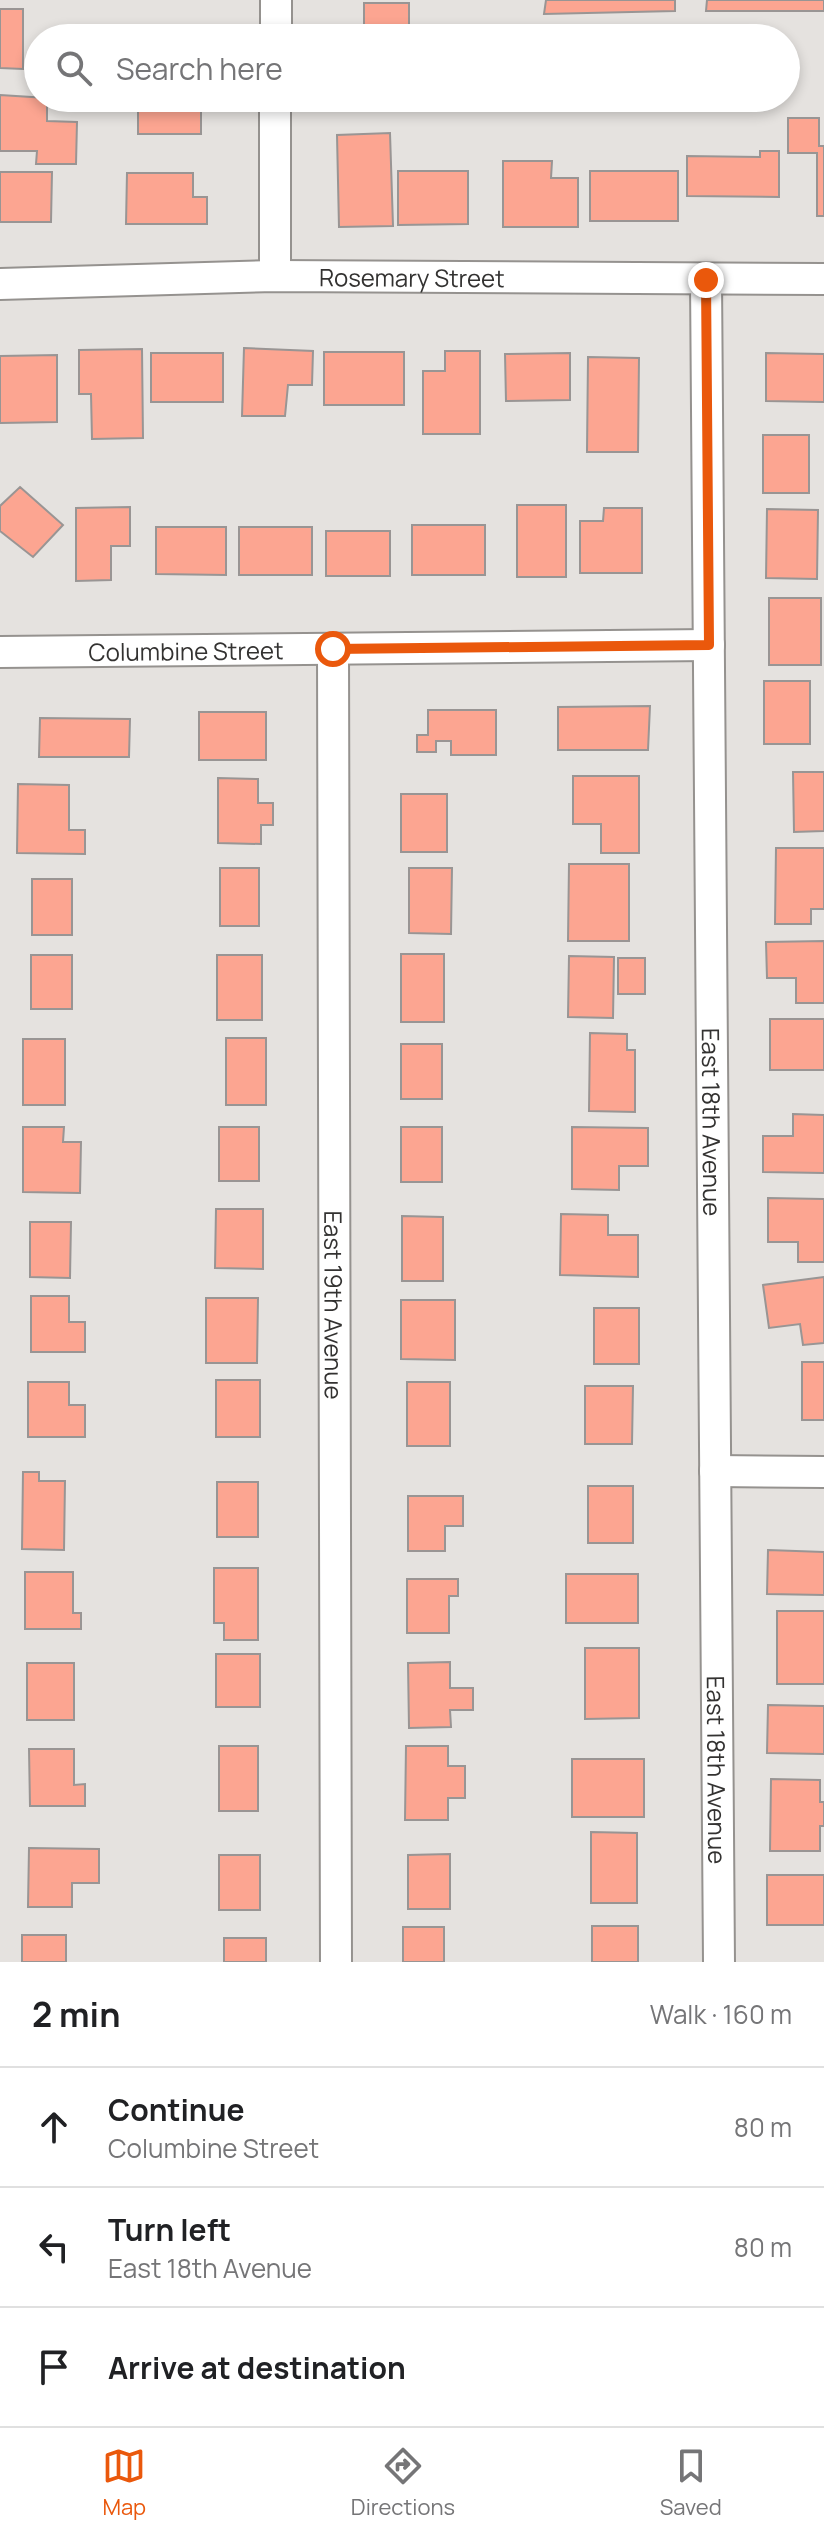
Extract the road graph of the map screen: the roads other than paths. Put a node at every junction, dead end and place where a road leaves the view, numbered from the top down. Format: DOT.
graph roads {
  1 [pos="276,0"];
  2 [pos="276,24"];
  3 [pos="275,112"];
  4 [pos="275,276"];
  5 [pos="824,279"];
  6 [pos="706,280"];
  7 [pos="0,284"];
  8 [pos="709,645"];
  9 [pos="333,649"];
  10 [pos="0,652"];
  11 [pos="715,1471"];
  12 [pos="824,1472"];
  13 [pos="336,1962"];
  14 [pos="719,1962"];
  1 -- 2 [label="street"];
  3 -- 4 [label="street"];
  4 -- 6 [label="street, Rosemary Street"];
  4 -- 7 [label="street, Rosemary Street"];
  5 -- 6 [label="street, Rosemary Street"];
  6 -- 8 [label="street, East 18th Avenue"];
  8 -- 9 [label="street, Columbine Street"];
  8 -- 11 [label="street, East 18th Avenue"];
  9 -- 10 [label="street, Columbine Street"];
  9 -- 13 [label="street, East 19th Avenue"];
  11 -- 12 [label="street"];
  11 -- 14 [label="street, East 18th Avenue"];
}
